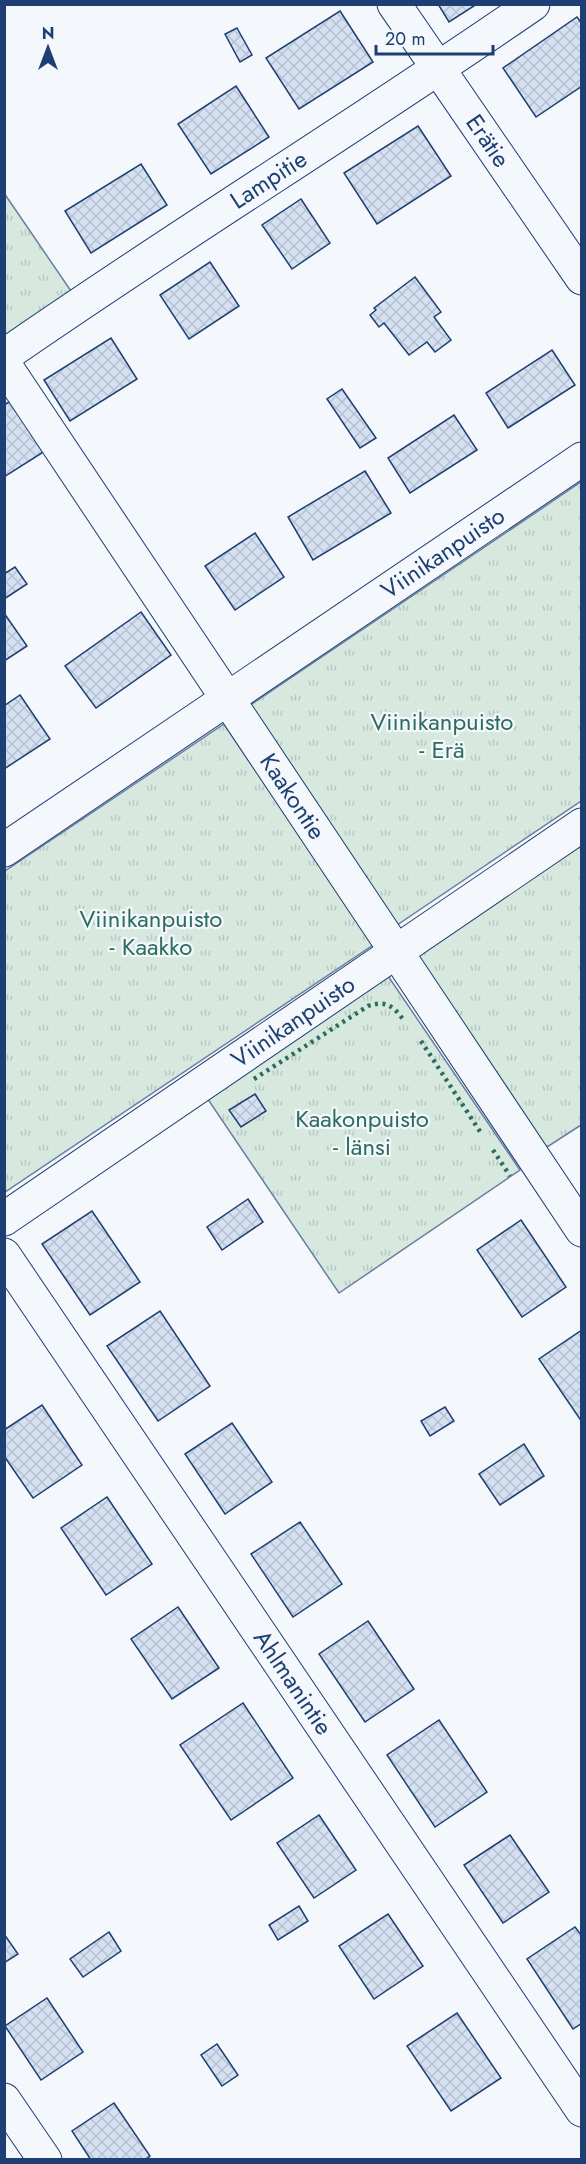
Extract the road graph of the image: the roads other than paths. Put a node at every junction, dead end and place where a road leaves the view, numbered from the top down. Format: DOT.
graph roads {
  1 [pos="394,4"];
  2 [pos="533,4"];
  3 [pos="438,70"];
  4 [pos="582,278"];
  5 [pos="4,356"];
  6 [pos="4,364"];
  7 [pos="582,459"];
  8 [pos="229,698"];
  9 [pos="582,825"];
  10 [pos="4,850"];
  11 [pos="395,954"];
  12 [pos="4,1219"];
  13 [pos="582,1230"];
  14 [pos="4,1255"];
  15 [pos="4,2100"];
  16 [pos="582,2110"];
  17 [pos="45,2160"];
  1 -- 3 [label="street, Erätie"];
  2 -- 3 [label="street, Lampitie"];
  3 -- 4 [label="street, Erätie"];
  3 -- 5 [label="street, Lampitie"];
  6 -- 8 [label="street, Kaakontie"];
  7 -- 8 [label="street, Viinikanpuisto"];
  8 -- 10 [label="street, Viinikanpuisto"];
  8 -- 11 [label="street, Kaakontie"];
  9 -- 11 [label="street, Viinikanpuisto"];
  11 -- 12 [label="street, Viinikanpuisto"];
  11 -- 13 [label="street, Kaakontie"];
  14 -- 16 [label="street, Ahlmanintie"];
  15 -- 17 [label="street"];
}
